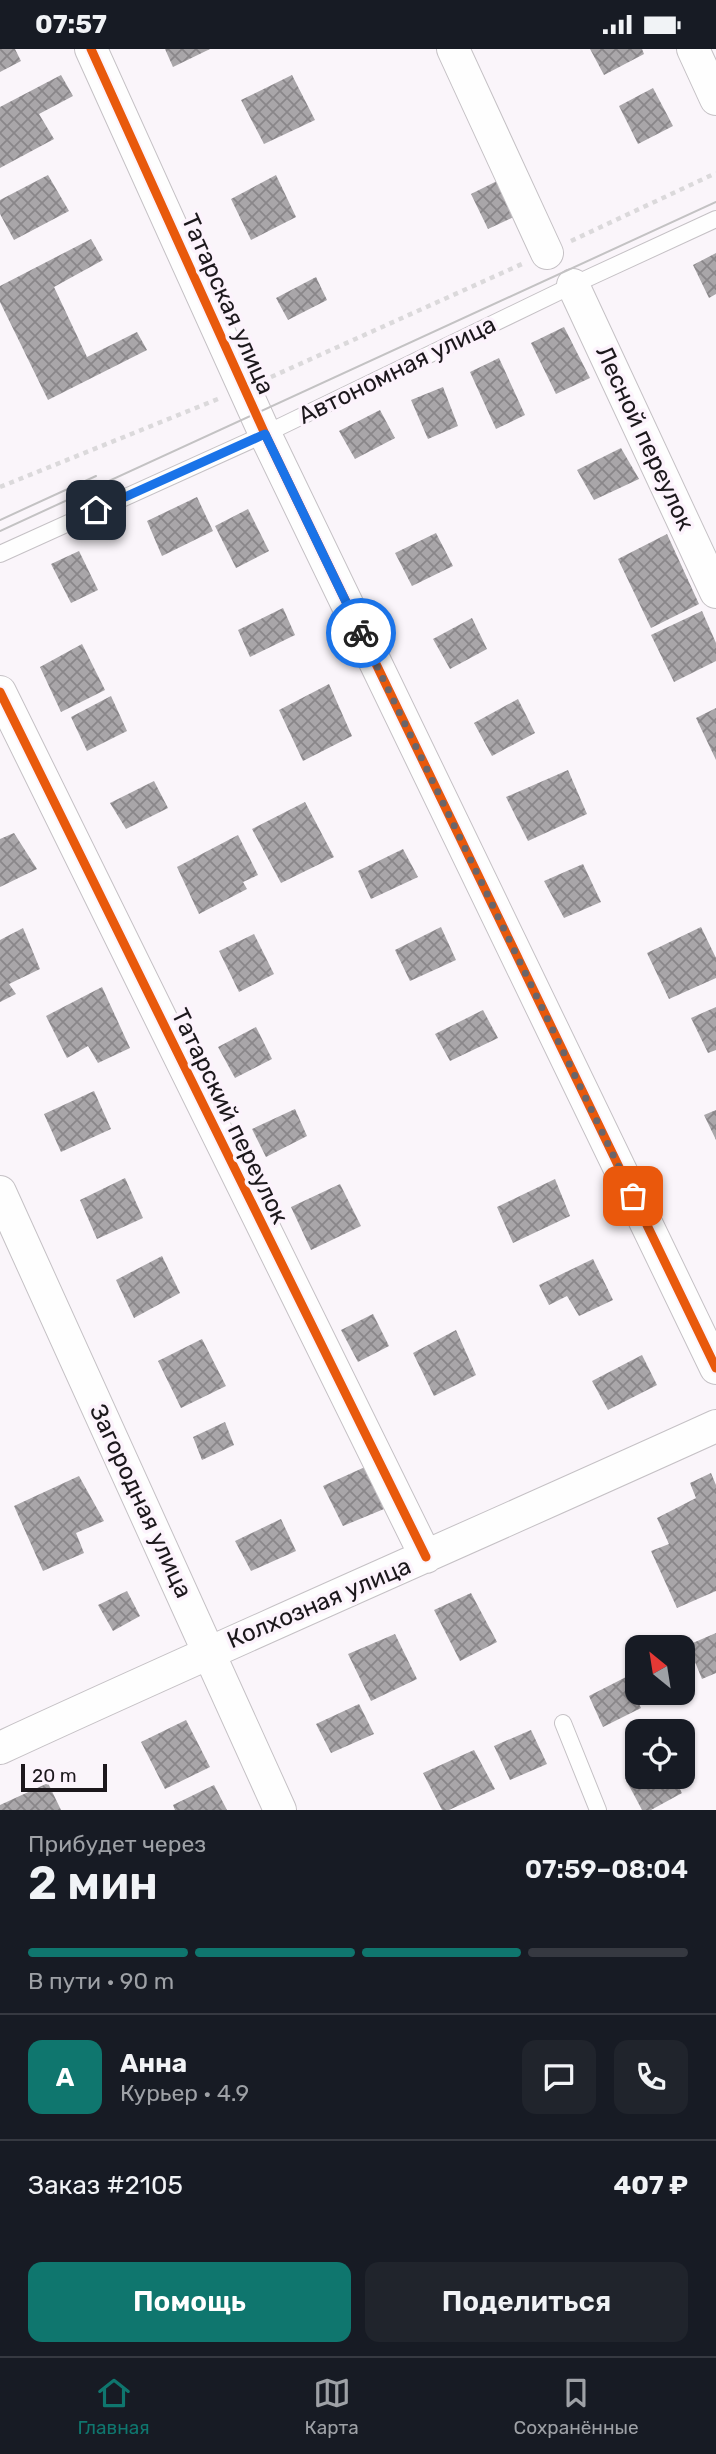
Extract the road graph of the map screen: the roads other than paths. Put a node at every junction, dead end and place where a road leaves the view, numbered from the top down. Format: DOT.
graph roads {
  1 [pos="91,49"];
  2 [pos="453,49"];
  3 [pos="694,49"];
  4 [pos="716,99"];
  5 [pos="716,219"];
  6 [pos="547,253"];
  7 [pos="573,285"];
  8 [pos="265,434"];
  9 [pos="0,554"];
  10 [pos="716,592"];
  11 [pos="0,692"];
  12 [pos="0,1192"];
  13 [pos="716,1368"];
  14 [pos="716,1426"];
  15 [pos="426,1557"];
  16 [pos="209,1651"];
  17 [pos="563,1723"];
  18 [pos="0,1748"];
  19 [pos="280,1810"];
  20 [pos="598,1810"];
  1 -- 8 [label="street, Татарская улица"];
  2 -- 6 [label="street"];
  3 -- 4 [label="street"];
  5 -- 7 [label="lane, Автономная улица"];
  7 -- 8 [label="lane, Автономная улица"];
  7 -- 10 [label="street, Лесной переулок"];
  8 -- 9 [label="lane, Автономная улица"];
  8 -- 13 [label="street, Татарская улица"];
  11 -- 15 [label="street, Татарский переулок"];
  12 -- 16 [label="street, Загородная улица"];
  14 -- 15 [label="street, Колхозная улица"];
  15 -- 16 [label="street, Колхозная улица"];
  16 -- 18 [label="street, Колхозная улица"];
  16 -- 19 [label="street, Загородная улица"];
  17 -- 20 [label="lane"];
}
